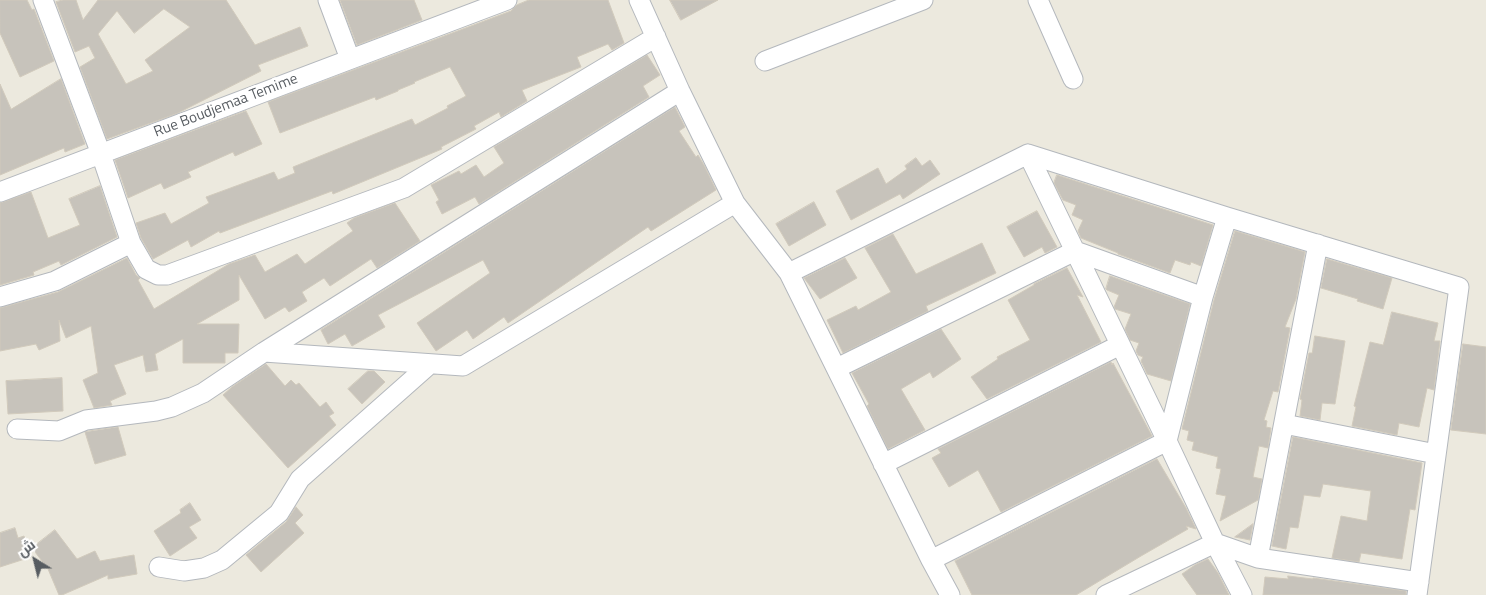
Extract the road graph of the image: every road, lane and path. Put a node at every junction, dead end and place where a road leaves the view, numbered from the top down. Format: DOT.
graph roads {
  1 [pos="43,0"];
  2 [pos="328,0"];
  3 [pos="507,0"];
  4 [pos="639,0"];
  5 [pos="923,0"];
  6 [pos="1038,0"];
  7 [pos="656,37"];
  8 [pos="350,59"];
  9 [pos="765,61"];
  10 [pos="1073,78"];
  11 [pos="680,91"];
  12 [pos="101,154"];
  13 [pos="1028,154"];
  14 [pos="0,192"];
  15 [pos="735,203"];
  16 [pos="1227,217"];
  17 [pos="131,243"];
  18 [pos="1318,244"];
  19 [pos="1075,251"];
  20 [pos="789,273"];
  21 [pos="0,297"];
  22 [pos="1203,297"];
  23 [pos="1120,345"];
  24 [pos="264,352"];
  25 [pos="430,364"];
  26 [pos="837,368"];
  27 [pos="1284,424"];
  28 [pos="17,429"];
  29 [pos="1167,441"];
  30 [pos="1436,454"];
  31 [pos="883,464"];
  32 [pos="1215,543"];
  33 [pos="1258,558"];
  34 [pos="931,560"];
  35 [pos="158,567"];
  36 [pos="1418,589"];
  37 [pos="950,595"];
  38 [pos="1106,595"];
  39 [pos="1242,595"];
  1 -- 12 [label="street"];
  2 -- 8 [label="street"];
  3 -- 8 [label="street, Rue Boudjemaa Temime"];
  4 -- 7 [label="street"];
  5 -- 9 [label="street"];
  6 -- 10 [label="street"];
  7 -- 11 [label="street"];
  7 -- 17 [label="street"];
  8 -- 12 [label="street, Rue Boudjemaa Temime"];
  11 -- 15 [label="street"];
  11 -- 24 [label="street"];
  12 -- 14 [label="street, Rue Boudjemaa Temime"];
  12 -- 17 [label="street"];
  13 -- 16 [label="street"];
  13 -- 19 [label="street"];
  13 -- 20 [label="street"];
  15 -- 20 [label="street"];
  15 -- 25 [label="street"];
  16 -- 18 [label="street"];
  16 -- 22 [label="street"];
  17 -- 21 [label="street"];
  18 -- 27 [label="street"];
  18 -- 30 [label="street"];
  19 -- 22 [label="street"];
  19 -- 23 [label="street"];
  19 -- 26 [label="street"];
  20 -- 26 [label="street"];
  22 -- 29 [label="street"];
  23 -- 29 [label="street"];
  23 -- 31 [label="street"];
  24 -- 25 [label="street"];
  24 -- 28 [label="street"];
  25 -- 35 [label="street"];
  26 -- 31 [label="street"];
  27 -- 30 [label="street"];
  27 -- 33 [label="street"];
  29 -- 32 [label="street"];
  29 -- 34 [label="street"];
  30 -- 36 [label="street"];
  31 -- 34 [label="street"];
  32 -- 33 [label="street"];
  32 -- 38 [label="street"];
  32 -- 39 [label="street"];
  33 -- 36 [label="street"];
  34 -- 37 [label="street"];
}
